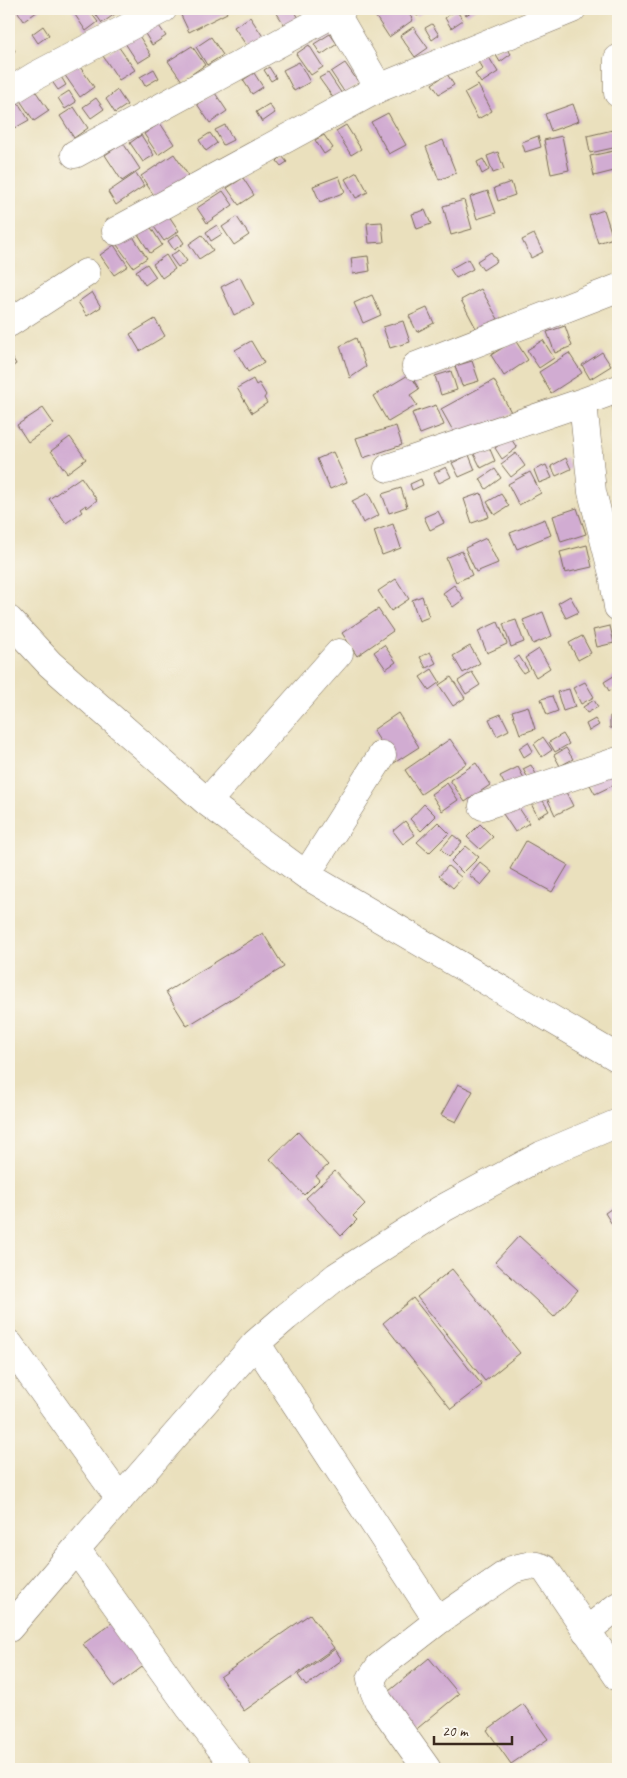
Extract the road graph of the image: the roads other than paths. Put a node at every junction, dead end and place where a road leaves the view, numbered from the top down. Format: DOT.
graph roads {
  1 [pos="163,9"];
  2 [pos="572,9"];
  3 [pos="337,10"];
  4 [pos="618,59"];
  5 [pos="379,88"];
  6 [pos="9,92"];
  7 [pos="618,93"];
  8 [pos="75,154"];
  9 [pos="116,231"];
  10 [pos="86,273"];
  11 [pos="618,288"];
  12 [pos="9,324"];
  13 [pos="416,366"];
  14 [pos="618,389"];
  15 [pos="583,402"];
  16 [pos="388,468"];
  17 [pos="618,607"];
  18 [pos="9,620"];
  19 [pos="339,653"];
  20 [pos="382,755"];
  21 [pos="618,761"];
  22 [pos="207,802"];
  23 [pos="483,806"];
  24 [pos="306,876"];
  25 [pos="618,1058"];
  26 [pos="618,1122"];
  27 [pos="9,1344"];
  28 [pos="256,1344"];
  29 [pos="120,1499"];
  30 [pos="76,1550"];
  31 [pos="618,1606"];
  32 [pos="438,1621"];
  33 [pos="9,1628"];
  34 [pos="586,1631"];
  35 [pos="618,1677"];
  36 [pos="237,1769"];
  37 [pos="427,1769"];
  1 -- 6 [label="street"];
  2 -- 5 [label="street"];
  3 -- 5 [label="street"];
  3 -- 8 [label="street"];
  4 -- 7 [label="street"];
  5 -- 9 [label="street"];
  10 -- 12 [label="street"];
  11 -- 13 [label="street"];
  14 -- 15 [label="street"];
  15 -- 16 [label="street"];
  15 -- 17 [label="street"];
  18 -- 22 [label="street"];
  19 -- 22 [label="street"];
  20 -- 24 [label="street"];
  21 -- 23 [label="street"];
  22 -- 24 [label="street"];
  24 -- 25 [label="street"];
  26 -- 28 [label="street"];
  27 -- 29 [label="street"];
  28 -- 29 [label="street"];
  28 -- 32 [label="street"];
  29 -- 30 [label="street"];
  30 -- 33 [label="street"];
  30 -- 36 [label="street"];
  31 -- 34 [label="street"];
  32 -- 34 [label="street"];
  32 -- 37 [label="street"];
  34 -- 35 [label="street"];
}
